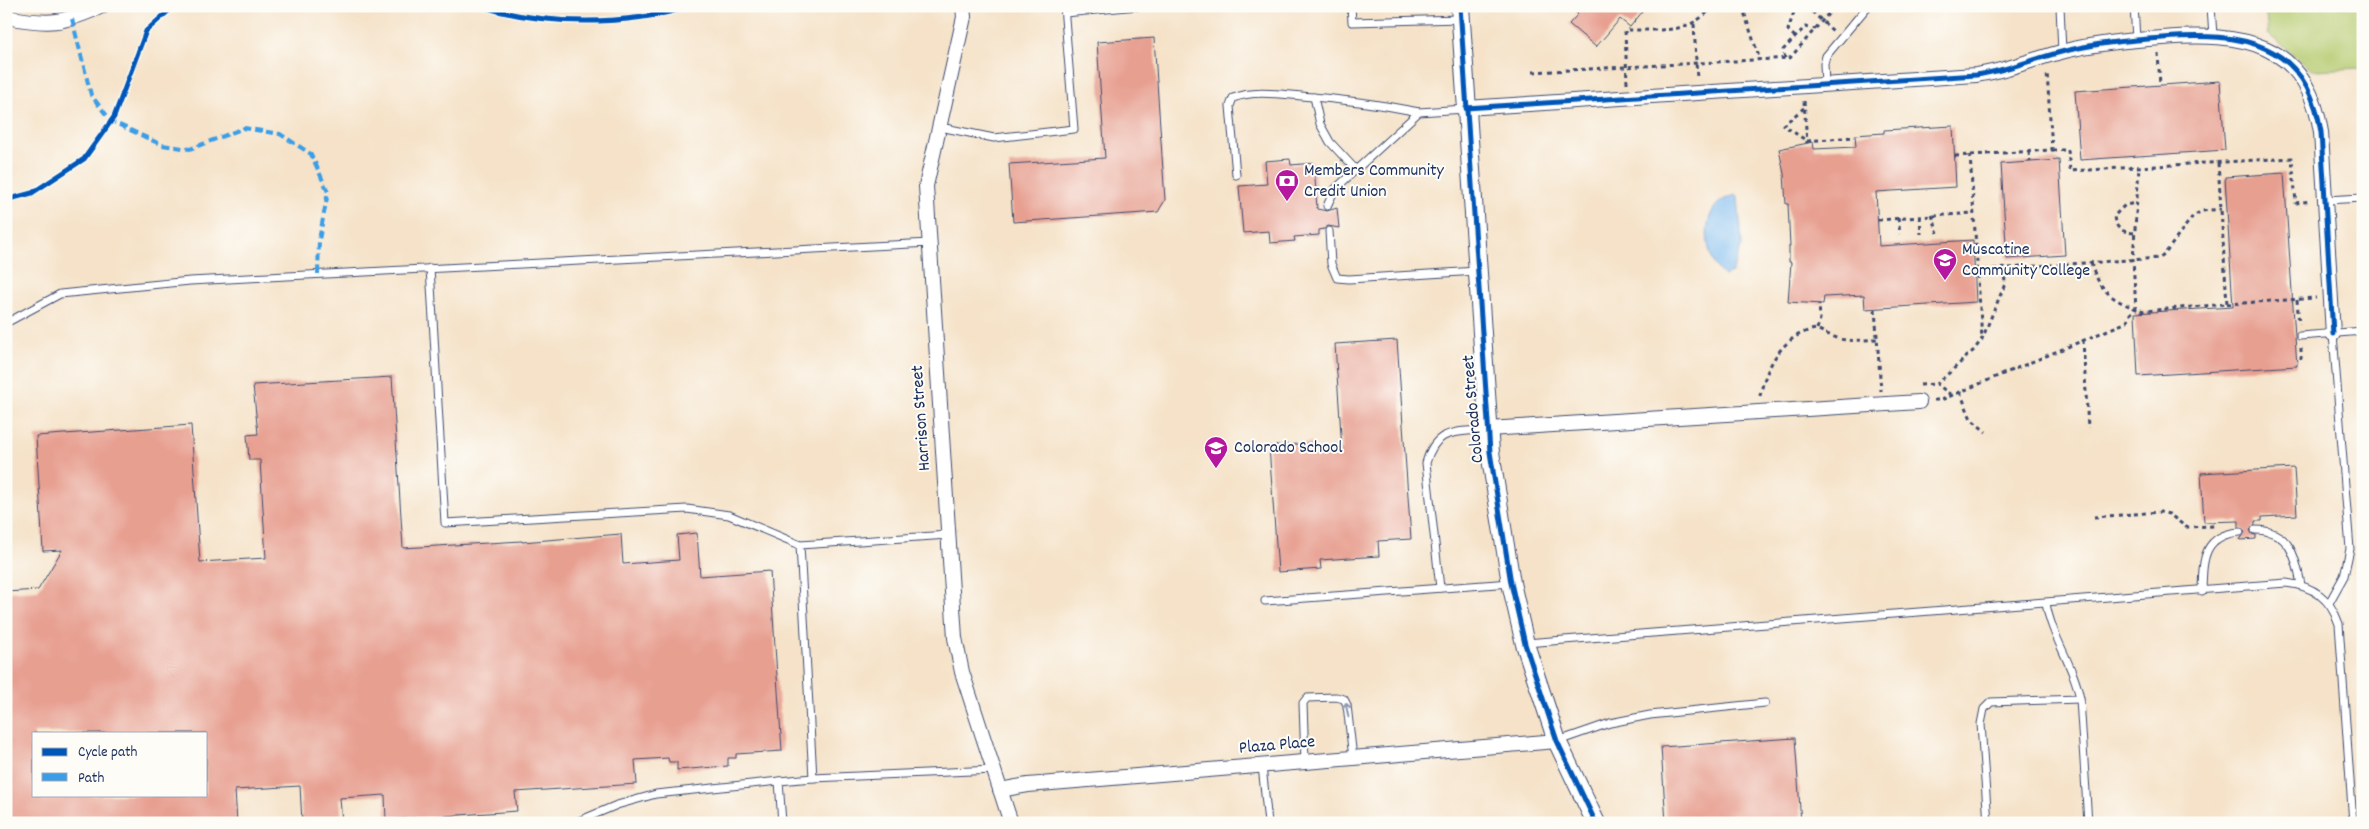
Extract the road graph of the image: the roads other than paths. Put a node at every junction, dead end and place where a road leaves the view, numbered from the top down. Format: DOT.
graph roads {
  1 [pos="102,6"];
  2 [pos="963,6"];
  3 [pos="1138,6"];
  4 [pos="1351,6"];
  5 [pos="1868,6"];
  6 [pos="2060,6"];
  7 [pos="2134,6"];
  8 [pos="2212,6"];
  9 [pos="1064,10"];
  10 [pos="1460,13"];
  11 [pos="6,18"];
  12 [pos="2213,36"];
  13 [pos="2136,40"];
  14 [pos="2062,52"];
  15 [pos="1825,84"];
  16 [pos="1314,97"];
  17 [pos="1466,108"];
  18 [pos="1419,112"];
  19 [pos="940,126"];
  20 [pos="1356,170"];
  21 [pos="1236,175"];
  22 [pos="2363,198"];
  23 [pos="2325,200"];
  24 [pos="1327,206"];
  25 [pos="1329,231"];
  26 [pos="930,242"];
  27 [pos="430,268"];
  28 [pos="1477,271"];
  29 [pos="6,323"];
  30 [pos="2363,331"];
  31 [pos="2333,334"];
  32 [pos="2300,336"];
  33 [pos="1919,402"];
  34 [pos="1488,429"];
  35 [pos="2256,530"];
  36 [pos="2240,532"];
  37 [pos="948,535"];
  38 [pos="800,545"];
  39 [pos="1511,583"];
  40 [pos="2301,585"];
  41 [pos="1440,588"];
  42 [pos="2202,591"];
  43 [pos="1265,602"];
  44 [pos="2046,603"];
  45 [pos="2329,603"];
  46 [pos="1525,644"];
  47 [pos="2080,699"];
  48 [pos="1765,703"];
  49 [pos="1557,741"];
  50 [pos="1353,758"];
  51 [pos="1306,762"];
  52 [pos="1262,766"];
  53 [pos="994,770"];
  54 [pos="813,778"];
  55 [pos="779,781"];
  56 [pos="1000,790"];
  57 [pos="574,823"];
  58 [pos="782,823"];
  59 [pos="1011,823"];
  60 [pos="1268,823"];
  61 [pos="1596,823"];
  62 [pos="1988,823"];
  63 [pos="2088,823"];
  64 [pos="2353,823"];
  1 -- 11 [label="street"];
  2 -- 19 [label="street, Harrison Street"];
  3 -- 9 [label="lane"];
  4 -- 10 [label="lane"];
  5 -- 15 [label="lane"];
  6 -- 14 [label="lane"];
  7 -- 13 [label="lane"];
  8 -- 12 [label="lane"];
  9 -- 19 [label="lane"];
  10 -- 17 [label="street, Colorado Street"];
  12 -- 13 [label="street"];
  12 -- 23 [label="street"];
  13 -- 14 [label="street"];
  14 -- 15 [label="street"];
  15 -- 17 [label="street"];
  16 -- 18 [label="lane"];
  16 -- 20 [label="lane"];
  16 -- 21 [label="lane"];
  17 -- 18 [label="lane"];
  17 -- 28 [label="street, Colorado Street"];
  18 -- 20 [label="lane"];
  19 -- 26 [label="street, Harrison Street"];
  20 -- 24 [label="lane"];
  22 -- 23 [label="lane"];
  23 -- 31 [label="street"];
  25 -- 28 [label="lane"];
  26 -- 27 [label="lane"];
  26 -- 37 [label="street, Harrison Street"];
  27 -- 29 [label="lane"];
  27 -- 38 [label="lane"];
  28 -- 34 [label="street, Colorado Street"];
  30 -- 31 [label="lane"];
  31 -- 32 [label="lane"];
  31 -- 45 [label="lane"];
  33 -- 34 [label="street"];
  34 -- 39 [label="street, Colorado Street"];
  34 -- 41 [label="lane"];
  35 -- 40 [label="lane"];
  36 -- 42 [label="lane"];
  37 -- 38 [label="lane"];
  37 -- 53 [label="street, Harrison Street"];
  38 -- 54 [label="lane"];
  39 -- 41 [label="lane"];
  39 -- 46 [label="street, Colorado Street"];
  40 -- 42 [label="lane"];
  40 -- 45 [label="lane"];
  41 -- 43 [label="lane"];
  42 -- 44 [label="lane"];
  44 -- 46 [label="lane"];
  44 -- 47 [label="lane"];
  45 -- 64 [label="lane"];
  46 -- 49 [label="street, Colorado Street"];
  47 -- 62 [label="lane"];
  47 -- 63 [label="lane"];
  48 -- 49 [label="lane"];
  49 -- 50 [label="street, Plaza Place"];
  49 -- 61 [label="street, Colorado Street"];
  50 -- 51 [label="street, Plaza Place"];
  50 -- 51 [label="lane, one-way"];
  51 -- 52 [label="street, Plaza Place"];
  52 -- 56 [label="street, Plaza Place"];
  52 -- 60 [label="lane"];
  53 -- 54 [label="lane"];
  53 -- 56 [label="street, Harrison Street"];
  54 -- 55 [label="lane"];
  55 -- 57 [label="lane"];
  55 -- 58 [label="lane"];
  56 -- 59 [label="street, Harrison Street"];
}
